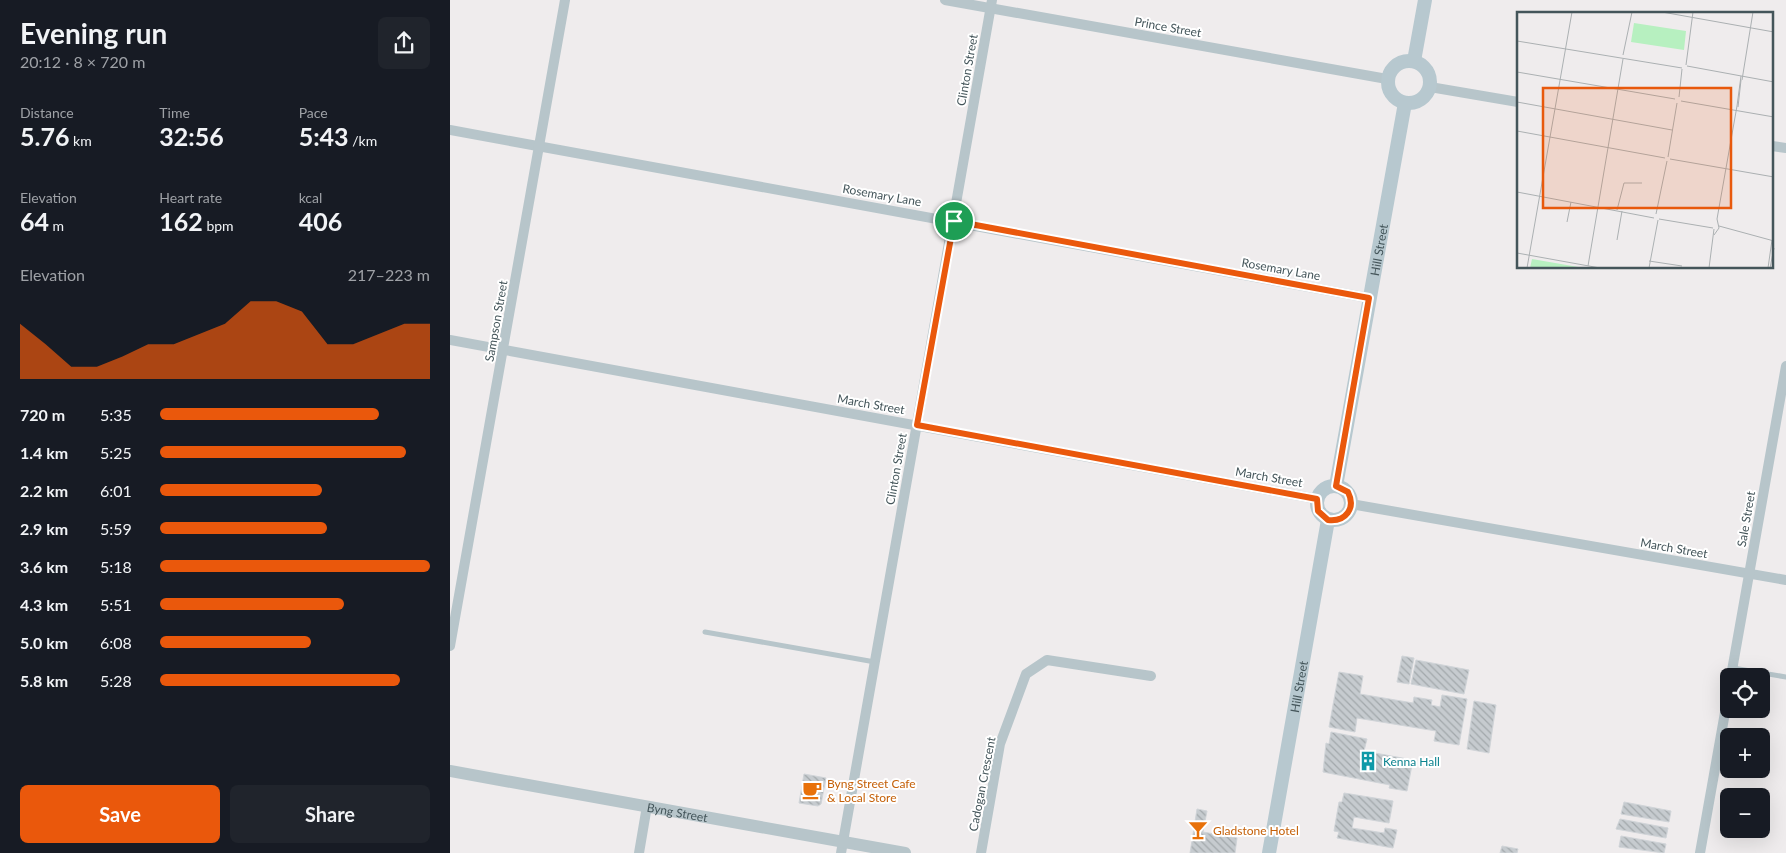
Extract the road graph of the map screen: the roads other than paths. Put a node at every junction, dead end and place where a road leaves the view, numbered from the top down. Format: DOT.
graph roads {
  1 [pos="565,0"];
  2 [pos="945,0"];
  3 [pos="1425,0"];
  4 [pos="991,4"];
  5 [pos="1414,61"];
  6 [pos="1387,79"];
  7 [pos="1430,87"];
  8 [pos="1517,102"];
  9 [pos="1405,103"];
  10 [pos="450,130"];
  11 [pos="539,145"];
  12 [pos="954,221"];
  13 [pos="1369,298"];
  14 [pos="450,340"];
  15 [pos="504,350"];
  16 [pos="1786,366"];
  17 [pos="917,425"];
  18 [pos="1336,486"];
  19 [pos="1317,499"];
  20 [pos="1351,504"];
  21 [pos="1328,520"];
  22 [pos="1748,573"];
  23 [pos="1786,580"];
  24 [pos="704,632"];
  25 [pos="450,646"];
  26 [pos="875,662"];
  27 [pos="1733,668"];
  28 [pos="1152,676"];
  29 [pos="1770,676"];
  30 [pos="1786,677"];
  31 [pos="1724,718"];
  32 [pos="450,771"];
  33 [pos="647,806"];
  34 [pos="842,847"];
  35 [pos="639,853"];
  36 [pos="905,853"];
  37 [pos="981,853"];
  38 [pos="1269,853"];
  39 [pos="1700,853"];
  1 -- 11 [label="street, Sampson Street"];
  2 -- 4 [label="street, Prince Street"];
  3 -- 5 [label="main road"];
  4 -- 6 [label="street, Prince Street"];
  4 -- 12 [label="street, Clinton Street"];
  5 -- 6 [label="main road"];
  5 -- 7 [label="main road"];
  6 -- 9 [label="main road"];
  7 -- 8 [label="street"];
  7 -- 9 [label="main road"];
  9 -- 13 [label="main road, Hill Street"];
  10 -- 11 [label="street, Rosemary Lane"];
  11 -- 12 [label="street, Rosemary Lane"];
  11 -- 15 [label="street, Sampson Street"];
  12 -- 13 [label="street, Rosemary Lane"];
  12 -- 17 [label="street, Clinton Street"];
  13 -- 18 [label="main road, Hill Street"];
  14 -- 15 [label="street, March Street"];
  15 -- 17 [label="street, March Street"];
  15 -- 25 [label="street, Sampson Street"];
  16 -- 22 [label="street, Sale Street"];
  17 -- 19 [label="street, March Street"];
  17 -- 26 [label="street, Clinton Street"];
  18 -- 19 [label="main road"];
  18 -- 20 [label="main road"];
  19 -- 21 [label="main road"];
  20 -- 21 [label="main road"];
  20 -- 22 [label="street, March Street"];
  21 -- 38 [label="main road, Hill Street"];
  22 -- 23 [label="street, March Street"];
  22 -- 27 [label="street, Sale Street"];
  24 -- 26 [label="lane"];
  26 -- 34 [label="street, Clinton Street"];
  28 -- 37 [label="street, Cadogan Crescent"];
  29 -- 30 [label="lane"];
  31 -- 39 [label="street"];
  32 -- 33 [label="street, Byng Street"];
  33 -- 34 [label="street, Byng Street"];
  33 -- 35 [label="street"];
  34 -- 36 [label="street, Byng Street"];
}
